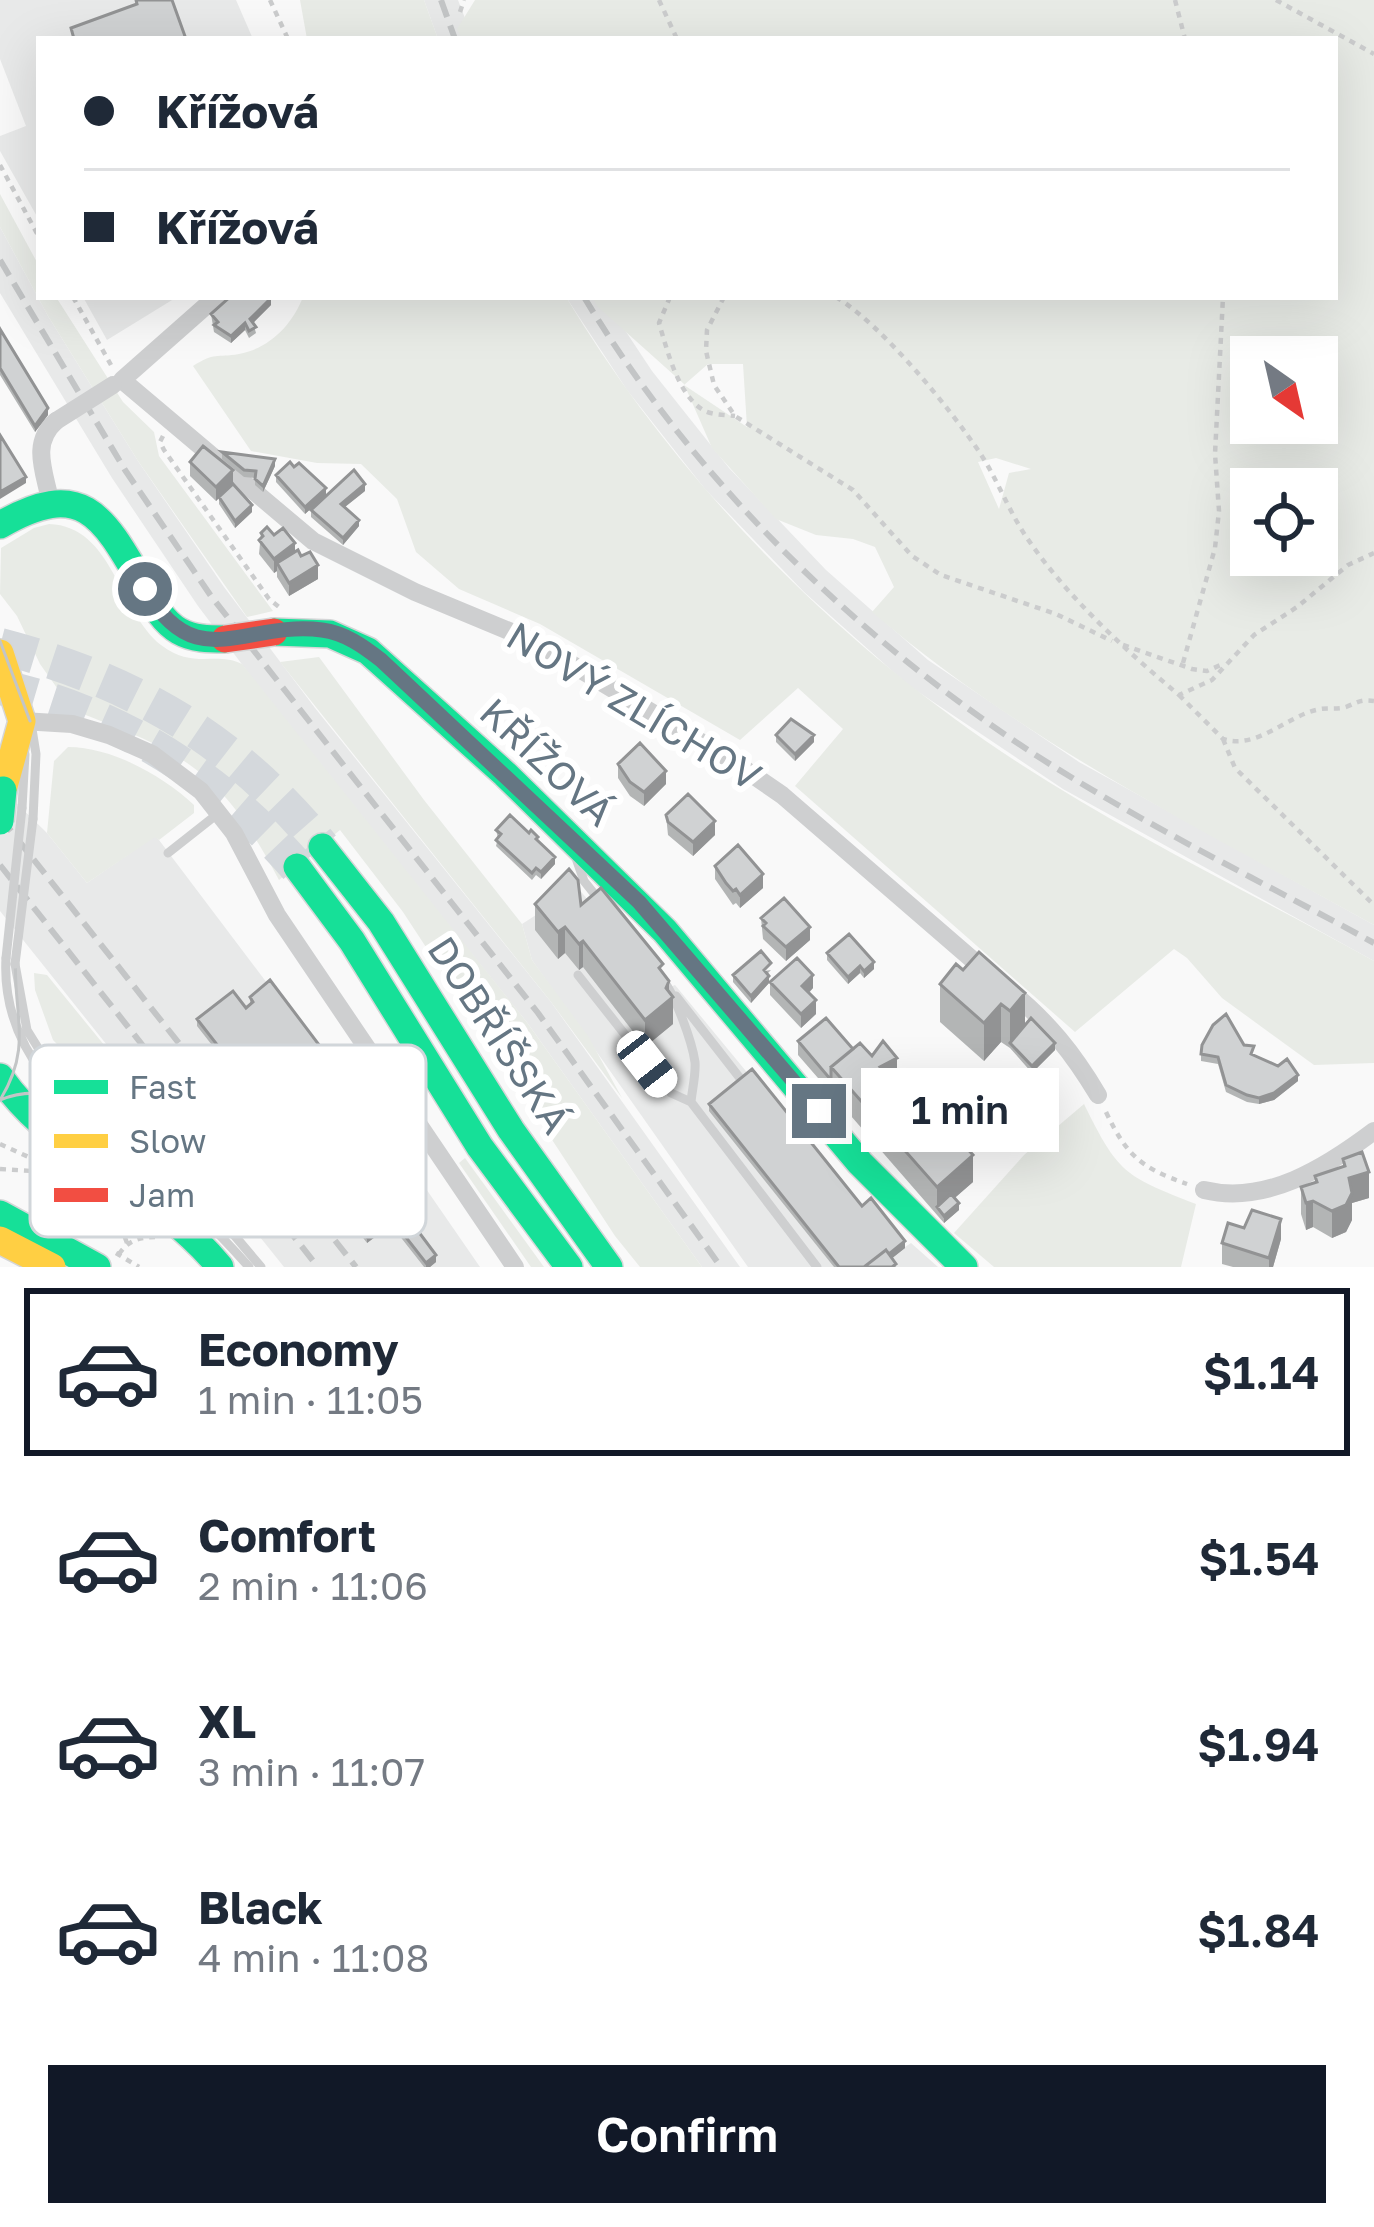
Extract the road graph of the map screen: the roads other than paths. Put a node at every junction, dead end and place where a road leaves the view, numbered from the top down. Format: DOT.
graph roads {
  1 [pos="213,300"];
  2 [pos="117,382"];
  3 [pos="50,500"];
  4 [pos="0,525"];
  5 [pos="0,653"];
  6 [pos="25,724"];
  7 [pos="8,806"];
  8 [pos="220,812"];
  9 [pos="322,847"];
  10 [pos="583,848"];
  11 [pos="168,853"];
  12 [pos="297,867"];
  13 [pos="610,914"];
  14 [pos="11,961"];
  15 [pos="649,963"];
  16 [pos="578,975"];
  17 [pos="676,996"];
  18 [pos="36,1045"];
  19 [pos="365,1045"];
  20 [pos="417,1045"];
  21 [pos="426,1060"];
  22 [pos="30,1061"];
  23 [pos="743,1082"];
  24 [pos="3,1090"];
  25 [pos="1098,1095"];
  26 [pos="691,1102"];
  27 [pos="30,1114"];
  28 [pos="1374,1131"];
  29 [pos="426,1135"];
  30 [pos="1204,1190"];
  31 [pos="0,1214"];
  32 [pos="30,1227"];
  33 [pos="53,1237"];
  34 [pos="193,1237"];
  35 [pos="220,1237"];
  36 [pos="236,1237"];
  37 [pos="0,1240"];
  38 [pos="108,1261"];
  39 [pos="52,1267"];
  40 [pos="220,1267"];
  41 [pos="249,1267"];
  42 [pos="261,1267"];
  43 [pos="515,1267"];
  44 [pos="568,1267"];
  45 [pos="609,1267"];
  46 [pos="818,1267"];
  47 [pos="964,1267"];
  1 -- 2 [label="street"];
  2 -- 3 [label="street, bridge"];
  2 -- 25 [label="street, NOVÝ ZLÍCHOV"];
  3 -- 4 [label="main road"];
  3 -- 10 [label="main road, KŘÍŽOVÁ, bridge"];
  5 -- 6 [label="main road"];
  6 -- 7 [label="main road"];
  6 -- 8 [label="street"];
  6 -- 14 [label="lane, bridge"];
  7 -- 14 [label="lane, bridge"];
  8 -- 11 [label="lane"];
  8 -- 19 [label="street"];
  9 -- 45 [label="main road, DOBŘÍŠSKÁ"];
  10 -- 13 [label="lane"];
  10 -- 47 [label="main road, KŘÍŽOVÁ"];
  12 -- 20 [label="main road, DOBŘÍŠSKÁ"];
  14 -- 18 [label="lane"];
  14 -- 22 [label="lane"];
  15 -- 17 [label="lane"];
  16 -- 26 [label="lane"];
  17 -- 23 [label="lane"];
  17 -- 26 [label="lane"];
  21 -- 44 [label="main road, DOBŘÍŠSKÁ"];
  24 -- 27 [label="main road"];
  26 -- 46 [label="lane"];
  28 -- 30 [label="street"];
  29 -- 43 [label="street"];
  31 -- 32 [label="main road"];
  33 -- 38 [label="main road"];
  34 -- 40 [label="main road"];
  35 -- 41 [label="lane"];
  36 -- 42 [label="lane"];
  37 -- 39 [label="main road"];
}
